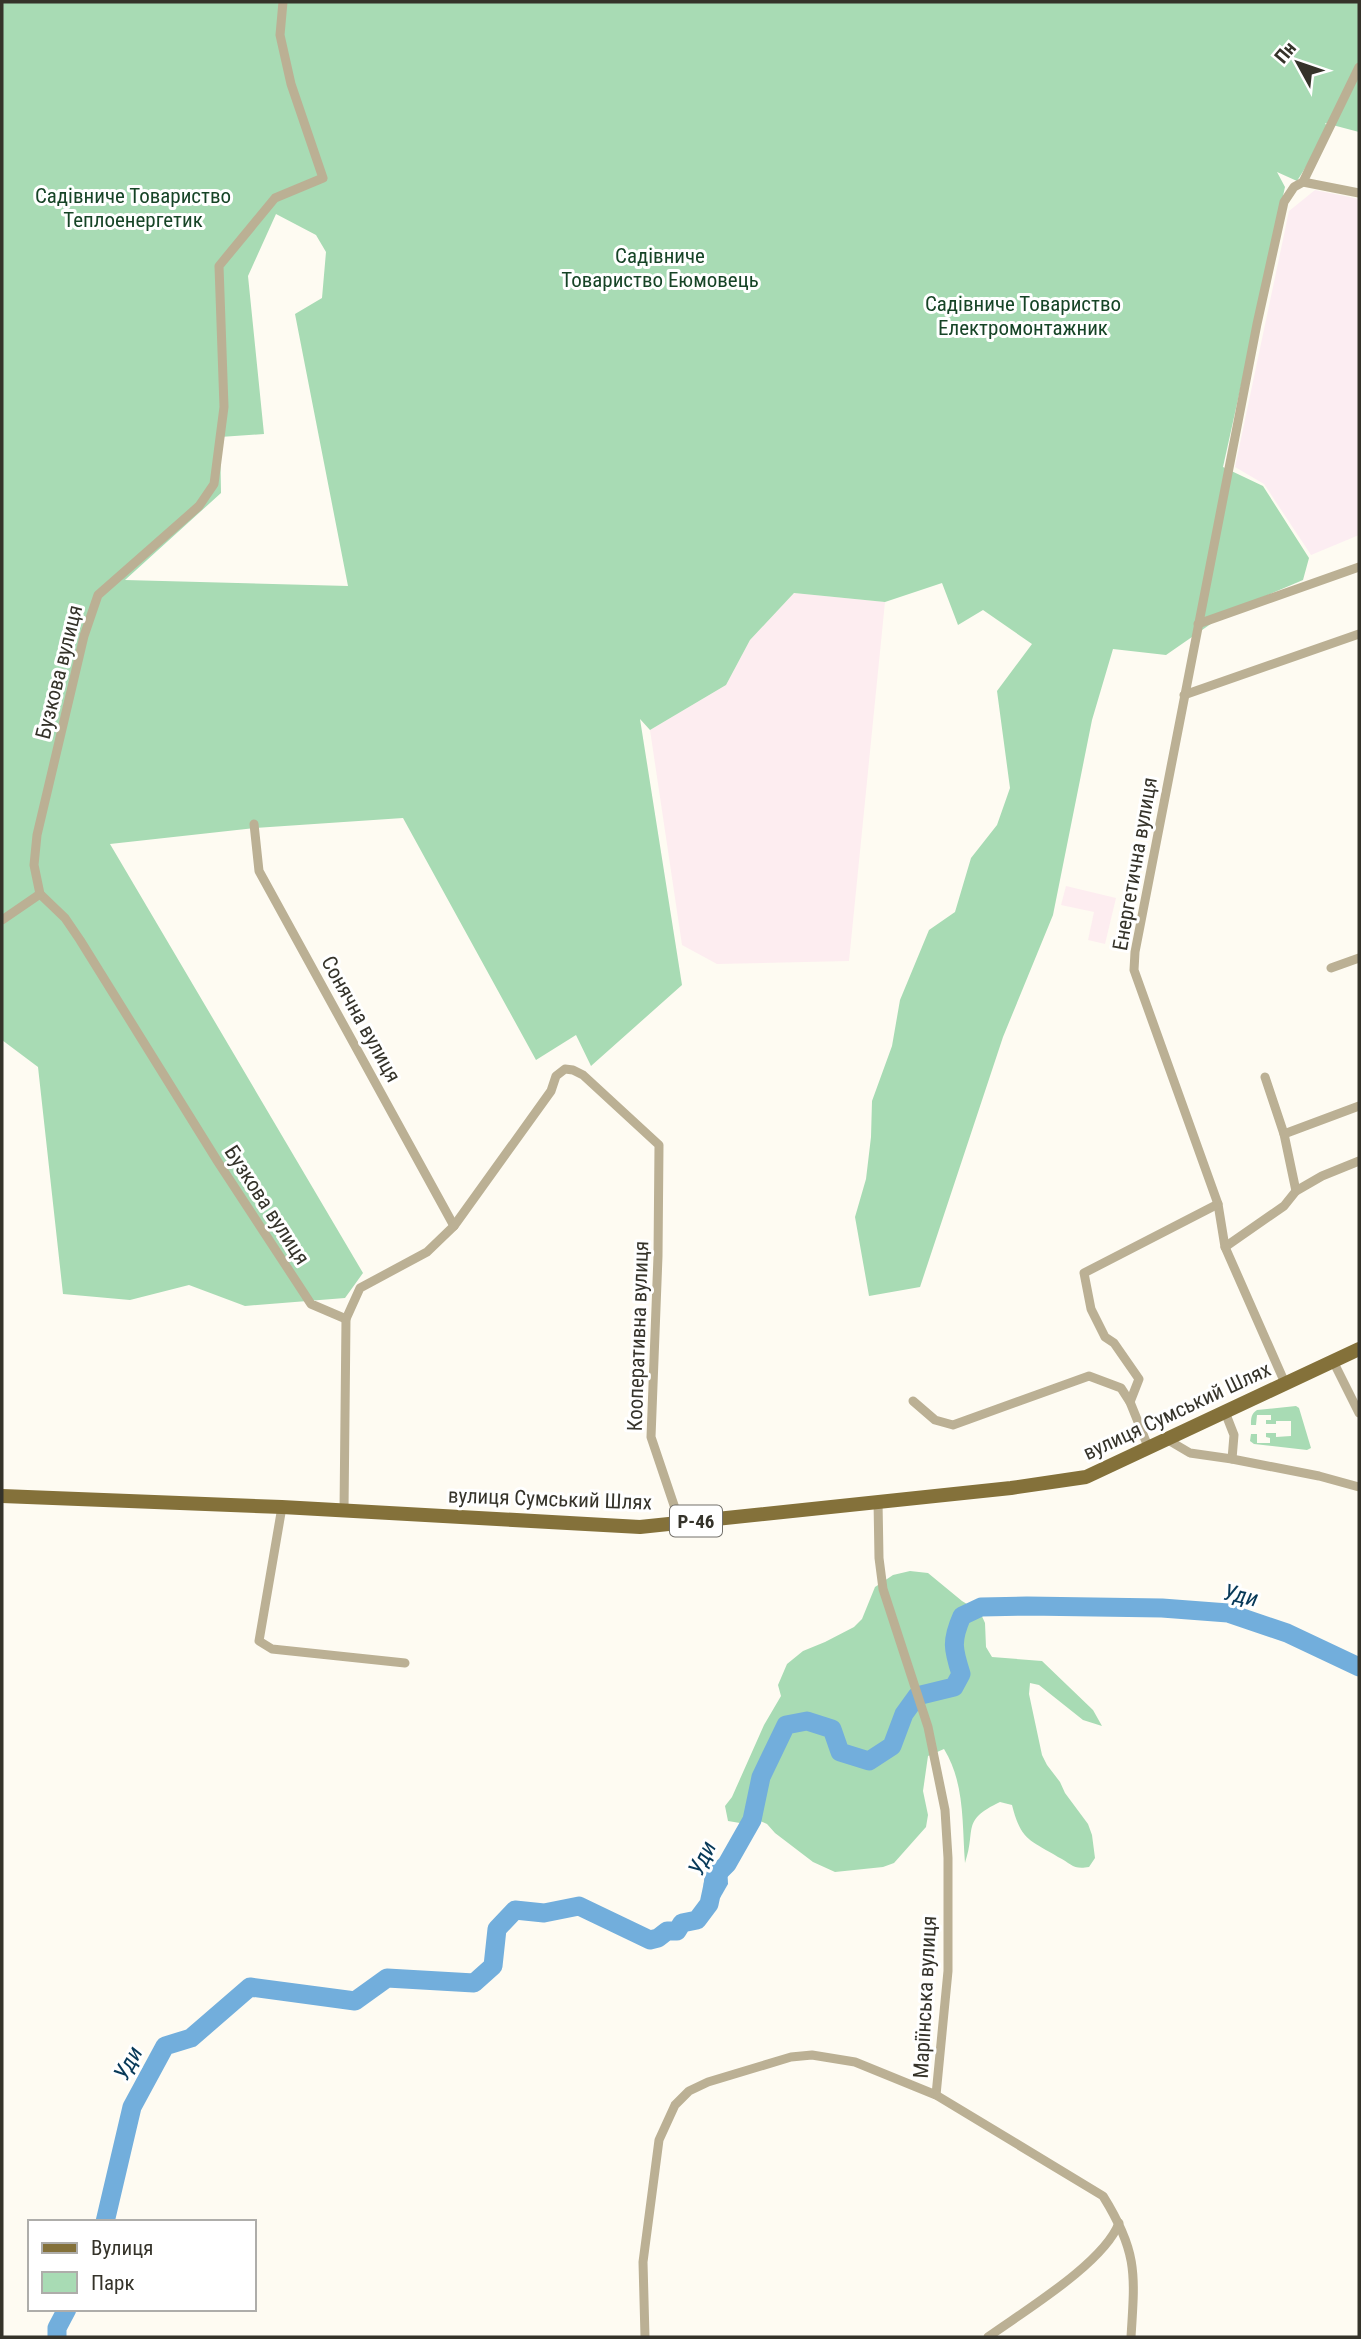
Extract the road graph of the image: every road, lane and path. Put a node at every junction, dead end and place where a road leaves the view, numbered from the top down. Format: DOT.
graph roads {
  1 [pos="283,2"];
  2 [pos="1359,67"];
  3 [pos="1303,181"];
  4 [pos="1359,193"];
  5 [pos="1359,567"];
  6 [pos="1198,624"];
  7 [pos="1359,634"];
  8 [pos="1184,695"];
  9 [pos="254,824"];
  10 [pos="40,894"];
  11 [pos="2,920"];
  12 [pos="1359,958"];
  13 [pos="1331,968"];
  14 [pos="1265,1077"];
  15 [pos="1359,1106"];
  16 [pos="1284,1134"];
  17 [pos="1359,1161"];
  18 [pos="1296,1191"];
  19 [pos="1218,1204"];
  20 [pos="454,1226"];
  21 [pos="1225,1247"];
  22 [pos="346,1319"];
  23 [pos="1359,1349"];
  24 [pos="1333,1361"];
  25 [pos="1285,1383"];
  26 [pos="913,1401"];
  27 [pos="1130,1402"];
  28 [pos="1225,1412"];
  29 [pos="1359,1413"];
  30 [pos="1168,1440"];
  31 [pos="1149,1449"];
  32 [pos="1232,1459"];
  33 [pos="1359,1487"];
  34 [pos="2,1496"];
  35 [pos="878,1501"];
  36 [pos="282,1507"];
  37 [pos="344,1511"];
  38 [pos="680,1523"];
  39 [pos="405,1663"];
  40 [pos="936,2095"];
  41 [pos="1119,2223"];
  42 [pos="645,2337"];
  43 [pos="988,2337"];
  44 [pos="1131,2337"];
  1 -- 10 [label="street, Бузкова вулиця"];
  2 -- 3 [label="street, Енергетична вулиця"];
  3 -- 4 [label="street"];
  3 -- 6 [label="street, Енергетична вулиця"];
  5 -- 6 [label="street"];
  6 -- 8 [label="street, Енергетична вулиця"];
  7 -- 8 [label="street"];
  8 -- 19 [label="street, Енергетична вулиця"];
  9 -- 20 [label="street, Сонячна вулиця"];
  10 -- 11 [label="street"];
  10 -- 22 [label="street, Бузкова вулиця"];
  12 -- 13 [label="street"];
  14 -- 16 [label="street"];
  15 -- 16 [label="street"];
  16 -- 18 [label="street"];
  17 -- 18 [label="street"];
  18 -- 21 [label="street"];
  19 -- 21 [label="street, Енергетична вулиця"];
  19 -- 27 [label="street"];
  20 -- 22 [label="street"];
  20 -- 38 [label="street, Кооперативна вулиця"];
  21 -- 25 [label="street, Енергетична вулиця"];
  22 -- 37 [label="street"];
  23 -- 24 [label="main road, вулиця Сумський Шлях / Р-46"];
  24 -- 25 [label="main road, вулиця Сумський Шлях / Р-46"];
  24 -- 29 [label="street"];
  25 -- 28 [label="main road, вулиця Сумський Шлях / Р-46"];
  26 -- 27 [label="street"];
  27 -- 31 [label="street"];
  28 -- 30 [label="main road, вулиця Сумський Шлях / Р-46"];
  28 -- 32 [label="street"];
  30 -- 31 [label="main road, вулиця Сумський Шлях / Р-46"];
  30 -- 32 [label="street"];
  31 -- 35 [label="main road, вулиця Сумський Шлях / Р-46"];
  32 -- 33 [label="street"];
  34 -- 36 [label="main road, вулиця Сумський Шлях / Р-46"];
  35 -- 38 [label="main road, вулиця Сумський Шлях / Р-46"];
  35 -- 40 [label="street, Маріїнська вулиця"];
  36 -- 37 [label="main road, вулиця Сумський Шлях / Р-46"];
  36 -- 39 [label="street"];
  37 -- 38 [label="main road, вулиця Сумський Шлях / Р-46"];
  40 -- 41 [label="street, Маріїнська вулиця"];
  40 -- 42 [label="street"];
  41 -- 43 [label="street"];
  41 -- 44 [label="street, Маріїнська вулиця"];
}
